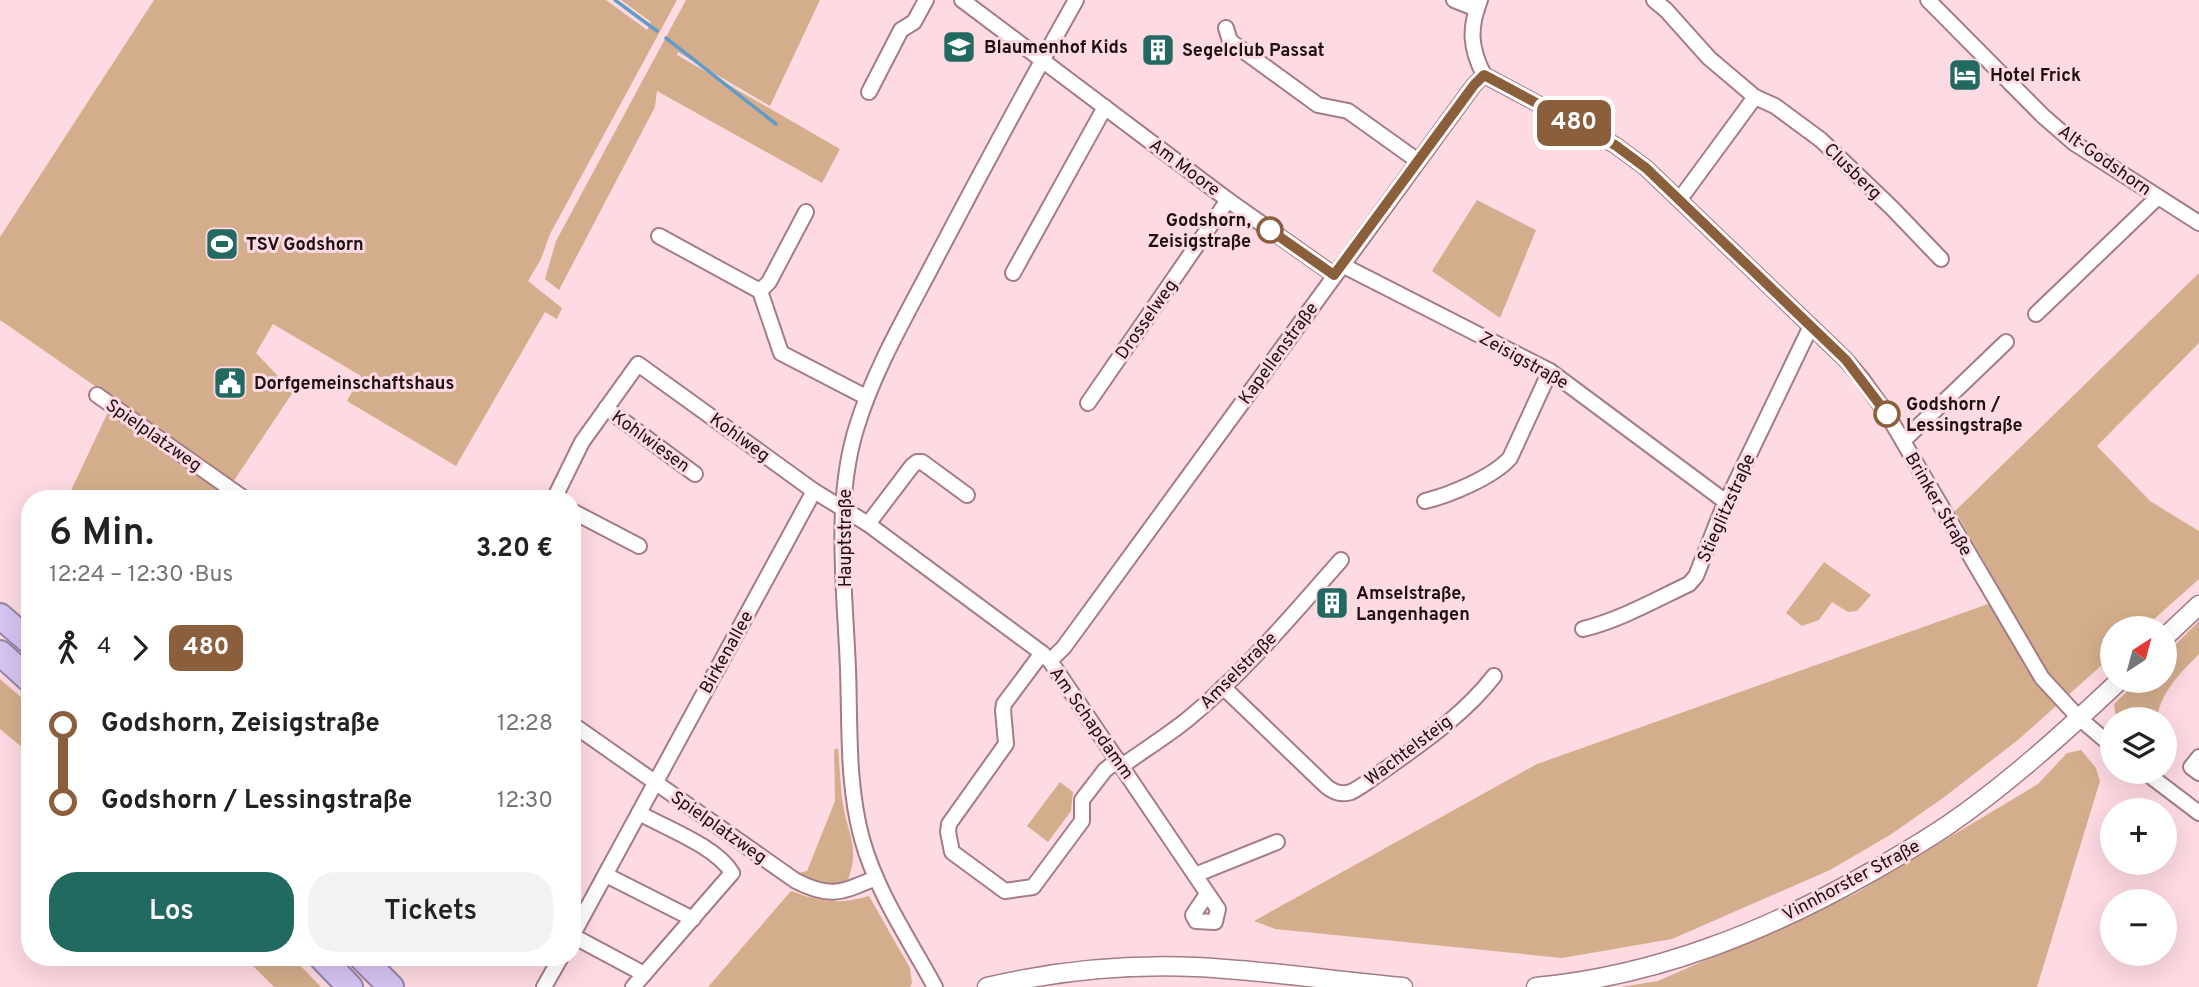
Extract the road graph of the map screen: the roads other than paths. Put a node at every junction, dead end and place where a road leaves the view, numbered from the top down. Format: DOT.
graph roads {
  1 [pos="926,0"];
  2 [pos="962,0"];
  3 [pos="1076,0"];
  4 [pos="1454,0"];
  5 [pos="1654,0"];
  6 [pos="1928,0"];
  7 [pos="1478,5"];
  8 [pos="1226,28"];
  9 [pos="1043,59"];
  10 [pos="1484,75"];
  11 [pos="869,92"];
  12 [pos="1755,97"];
  13 [pos="1105,107"];
  14 [pos="1418,161"];
  15 [pos="2158,197"];
  16 [pos="1680,199"];
  17 [pos="1228,200"];
  18 [pos="806,212"];
  19 [pos="2199,223"];
  20 [pos="659,236"];
  21 [pos="1941,259"];
  22 [pos="1338,270"];
  23 [pos="1013,273"];
  24 [pos="760,291"];
  25 [pos="2036,314"];
  26 [pos="1811,326"];
  27 [pos="2006,342"];
  28 [pos="638,364"];
  29 [pos="1550,371"];
  30 [pos="97,395"];
  31 [pos="866,397"];
  32 [pos="1088,403"];
  33 [pos="606,408"];
  34 [pos="1903,441"];
  35 [pos="695,474"];
  36 [pos="232,490"];
  37 [pos="558,490"];
  38 [pos="814,491"];
  39 [pos="967,495"];
  40 [pos="1425,501"];
  41 [pos="1726,502"];
  42 [pos="843,508"];
  43 [pos="581,516"];
  44 [pos="868,524"];
  45 [pos="639,546"];
  46 [pos="1341,560"];
  47 [pos="2199,605"];
  48 [pos="0,616"];
  49 [pos="2177,626"];
  50 [pos="1583,629"];
  51 [pos="21,634"];
  52 [pos="0,653"];
  53 [pos="1046,657"];
  54 [pos="21,672"];
  55 [pos="1494,676"];
  56 [pos="1223,687"];
  57 [pos="2106,693"];
  58 [pos="2079,718"];
  59 [pos="581,730"];
  60 [pos="2100,736"];
  61 [pos="2199,757"];
  62 [pos="1120,763"];
  63 [pos="2199,773"];
  64 [pos="656,782"];
  65 [pos="2161,784"];
  66 [pos="639,813"];
  67 [pos="2199,813"];
  68 [pos="1277,842"];
  69 [pos="606,875"];
  70 [pos="1195,875"];
  71 [pos="876,878"];
  72 [pos="1207,894"];
  73 [pos="693,919"];
  74 [pos="581,920"];
  75 [pos="581,941"];
  76 [pos="330,966"];
  77 [pos="370,966"];
  78 [pos="556,966"];
  79 [pos="645,974"];
  80 [pos="351,987"];
  81 [pos="390,987"];
  82 [pos="544,987"];
  83 [pos="633,987"];
  84 [pos="935,987"];
  85 [pos="986,987"];
  86 [pos="1403,987"];
  87 [pos="1536,987"];
  1 -- 11 [label="street"];
  2 -- 9 [label="street, Am Moore"];
  3 -- 9 [label="street, Hauptstraße"];
  4 -- 7 [label="street"];
  5 -- 12 [label="street, Clusberg"];
  6 -- 15 [label="street, Alt-Godshorn"];
  7 -- 10 [label="street"];
  8 -- 14 [label="street"];
  9 -- 13 [label="street, Am Moore"];
  9 -- 31 [label="street, Hauptstraße"];
  10 -- 14 [label="street, Kapellenstraße"];
  10 -- 16 [label="street, Brinker Straße"];
  12 -- 16 [label="street"];
  12 -- 21 [label="street, Clusberg"];
  13 -- 17 [label="street, Am Moore"];
  13 -- 23 [label="street"];
  14 -- 22 [label="street, Kapellenstraße"];
  15 -- 19 [label="street, Alt-Godshorn"];
  15 -- 25 [label="street"];
  16 -- 26 [label="street, Brinker Straße"];
  17 -- 22 [label="street, Am Moore"];
  17 -- 32 [label="street, Drosselweg"];
  18 -- 24 [label="street"];
  20 -- 24 [label="street"];
  22 -- 29 [label="street, Zeisigstraße"];
  22 -- 53 [label="street, Kapellenstraße"];
  24 -- 31 [label="street"];
  26 -- 34 [label="street, Brinker Straße"];
  26 -- 41 [label="street, Stieglitzstraße"];
  27 -- 34 [label="street"];
  28 -- 33 [label="street, Kohlwiesen"];
  28 -- 38 [label="street, Kohlweg"];
  29 -- 40 [label="street"];
  29 -- 41 [label="street, Zeisigstraße"];
  30 -- 36 [label="street, Spielplatzweg"];
  31 -- 42 [label="street, Hauptstraße"];
  33 -- 35 [label="street, Kohlwiesen"];
  33 -- 37 [label="street, Kohlwiesen"];
  34 -- 58 [label="street, Brinker Straße"];
  38 -- 42 [label="street, Kohlweg"];
  38 -- 64 [label="street, Birkenallee"];
  39 -- 44 [label="street"];
  41 -- 50 [label="street, Stieglitzstraße"];
  42 -- 44 [label="street, Am Schapdamm"];
  42 -- 71 [label="street, Hauptstraße"];
  43 -- 45 [label="street"];
  44 -- 53 [label="street, Am Schapdamm"];
  46 -- 56 [label="street, Amselstraße"];
  47 -- 49 [label="street"];
  48 -- 51 [label="highway"];
  52 -- 54 [label="highway"];
  53 -- 62 [label="street, Am Schapdamm"];
  53 -- 62 [label="street, Kapellenstraße"];
  55 -- 56 [label="street, Wachtelsteig"];
  56 -- 62 [label="street, Amselstraße"];
  57 -- 58 [label="street, Vinnhorster Straße"];
  58 -- 60 [label="street, Brinker Straße"];
  58 -- 87 [label="street, Vinnhorster Straße"];
  59 -- 64 [label="street, Spielplatzweg"];
  61 -- 63 [label="street"];
  62 -- 70 [label="street, Am Schapdamm"];
  64 -- 66 [label="street, Birkenallee"];
  64 -- 71 [label="street, Spielplatzweg"];
  65 -- 67 [label="street"];
  66 -- 69 [label="street, Birkenallee"];
  66 -- 73 [label="street"];
  68 -- 70 [label="street"];
  69 -- 73 [label="street"];
  69 -- 74 [label="street, Birkenallee"];
  70 -- 72 [label="street, Am Schapdamm"];
  71 -- 84 [label="street, Hauptstraße"];
  73 -- 79 [label="street"];
  75 -- 79 [label="street, Birkenallee"];
  76 -- 80 [label="highway"];
  77 -- 81 [label="highway"];
  78 -- 82 [label="street"];
  79 -- 83 [label="street"];
  85 -- 86 [label="street"];
}
